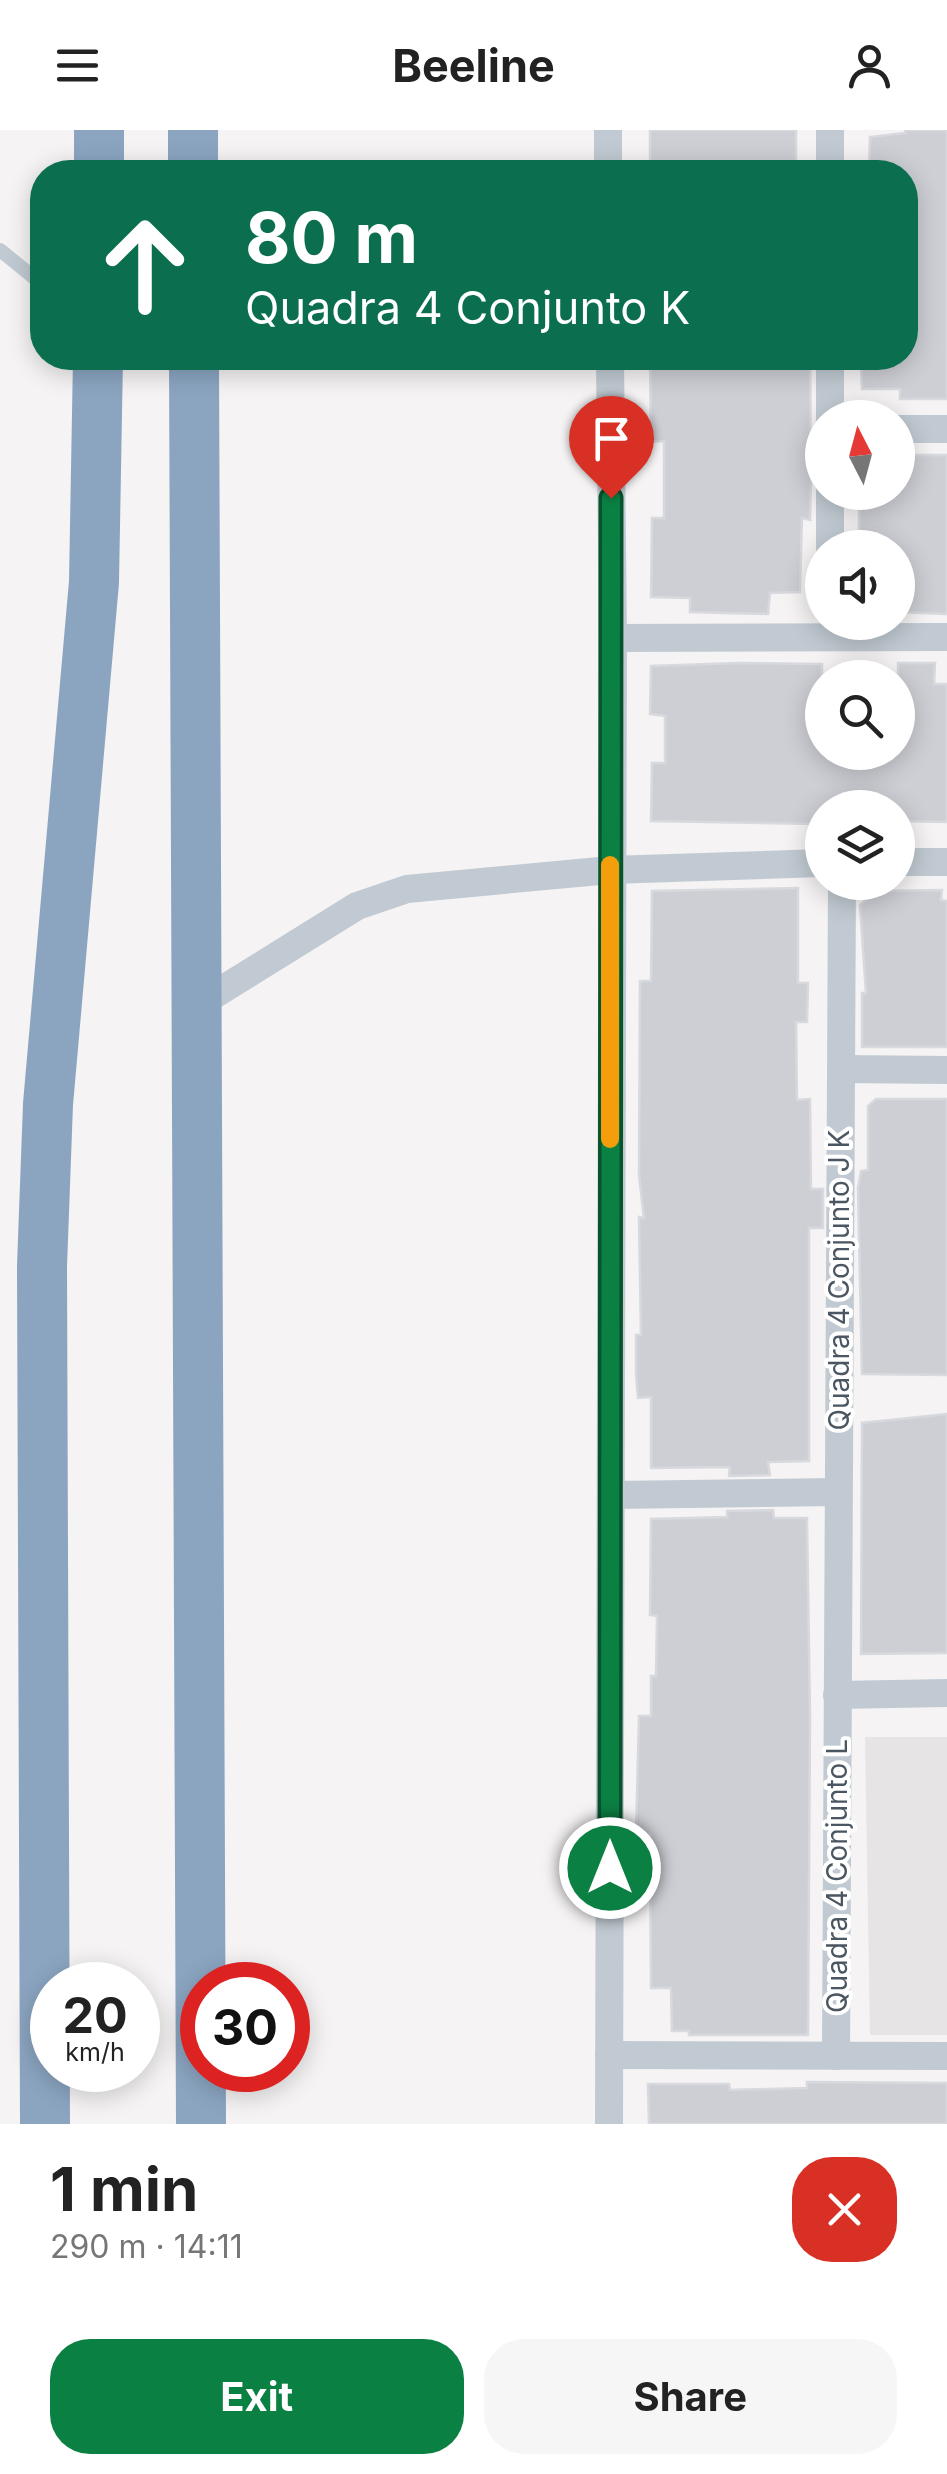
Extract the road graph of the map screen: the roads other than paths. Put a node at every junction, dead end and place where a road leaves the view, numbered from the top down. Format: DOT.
graph roads {
  1 [pos="99,130"];
  2 [pos="193,130"];
  3 [pos="608,130"];
  4 [pos="830,130"];
  5 [pos="99,160"];
  6 [pos="193,160"];
  7 [pos="608,160"];
  8 [pos="830,160"];
  9 [pos="0,250"];
  10 [pos="30,274"];
  11 [pos="98,370"];
  12 [pos="194,370"];
  13 [pos="610,370"];
  14 [pos="830,370"];
  15 [pos="830,400"];
  16 [pos="915,429"];
  17 [pos="947,429"];
  18 [pos="805,631"];
  19 [pos="915,634"];
  20 [pos="947,636"];
  21 [pos="612,638"];
  22 [pos="915,862"];
  23 [pos="947,862"];
  24 [pos="805,864"];
  25 [pos="610,870"];
  26 [pos="842,900"];
  27 [pos="196,1006"];
  28 [pos="840,1069"];
  29 [pos="947,1070"];
  30 [pos="838,1492"];
  31 [pos="611,1494"];
  32 [pos="947,1692"];
  33 [pos="838,1695"];
  34 [pos="609,2055"];
  35 [pos="836,2056"];
  36 [pos="947,2056"];
  37 [pos="45,2124"];
  38 [pos="201,2124"];
  39 [pos="609,2124"];
  1 -- 5 [label="highway"];
  2 -- 6 [label="highway"];
  3 -- 7 [label="street"];
  4 -- 8 [label="street"];
  9 -- 10 [label="lane"];
  11 -- 37 [label="highway"];
  12 -- 27 [label="highway"];
  13 -- 21 [label="street"];
  14 -- 15 [label="street"];
  16 -- 17 [label="street"];
  18 -- 21 [label="street"];
  19 -- 20 [label="street"];
  21 -- 25 [label="street"];
  22 -- 23 [label="street"];
  24 -- 25 [label="street"];
  25 -- 27 [label="street"];
  25 -- 31 [label="street"];
  26 -- 28 [label="street, Quadra 4 Conjunto J K"];
  27 -- 38 [label="highway"];
  28 -- 29 [label="street"];
  28 -- 30 [label="street, Quadra 4 Conjunto J K"];
  30 -- 31 [label="street"];
  30 -- 33 [label="street, Quadra 4 Conjunto J K"];
  31 -- 34 [label="street"];
  32 -- 33 [label="street"];
  33 -- 35 [label="street, Quadra 4 Conjunto L"];
  34 -- 35 [label="street"];
  34 -- 39 [label="street"];
  35 -- 36 [label="street"];
}
